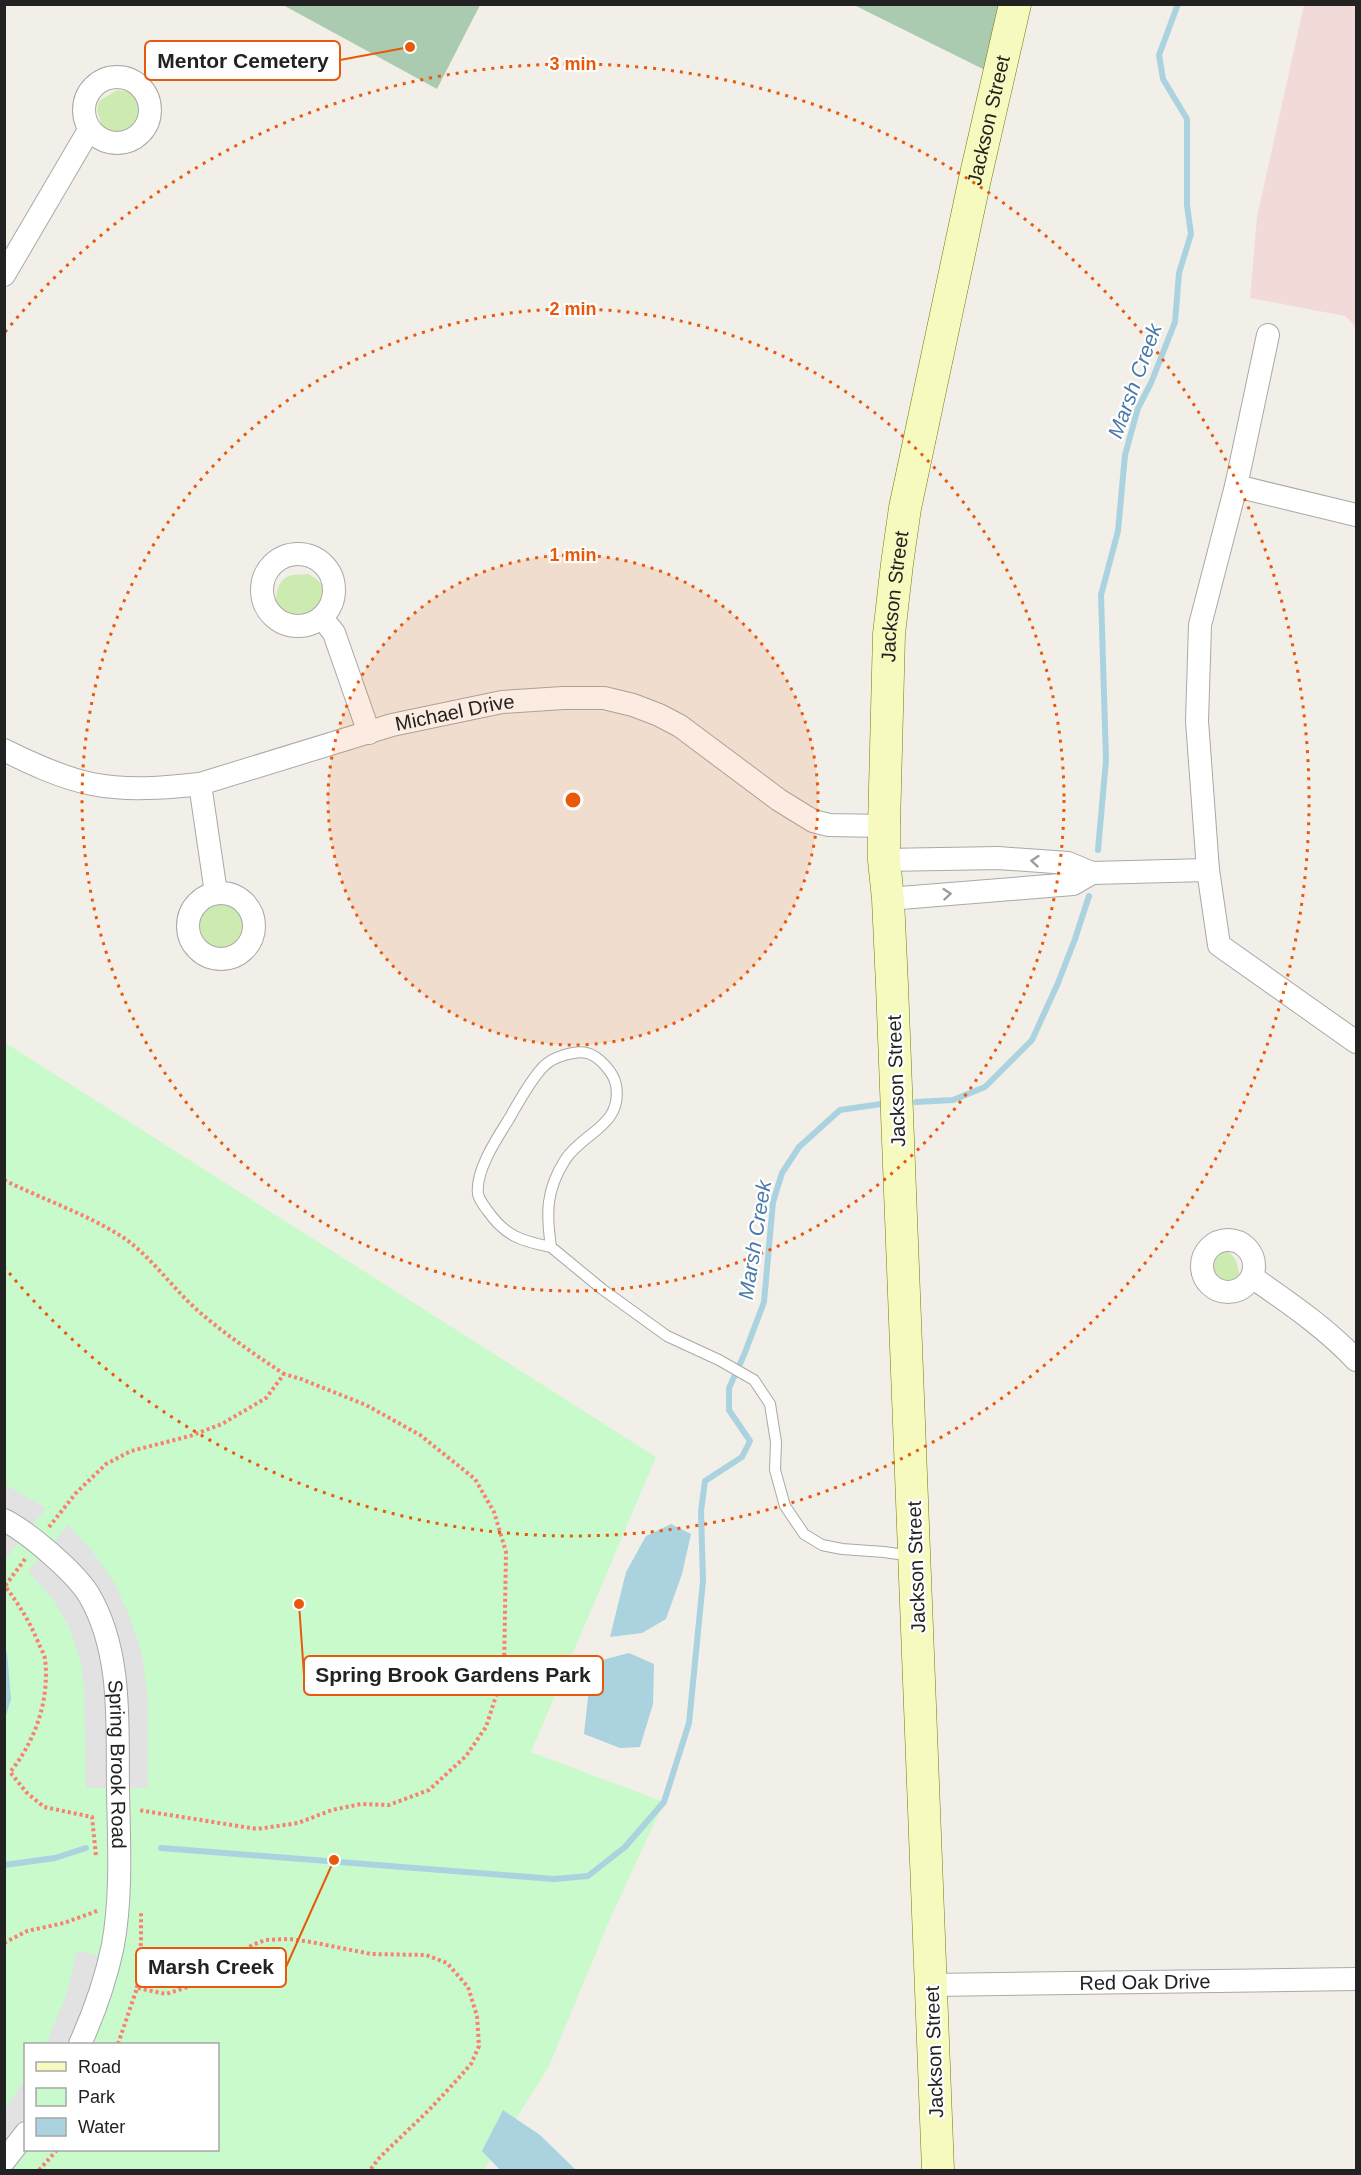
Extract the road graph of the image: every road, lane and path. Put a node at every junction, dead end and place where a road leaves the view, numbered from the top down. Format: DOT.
graph roads {
  1 [pos="1015,4"];
  2 [pos="89,130"];
  3 [pos="4,275"];
  4 [pos="1268,335"];
  5 [pos="1236,486"];
  6 [pos="1356,515"];
  7 [pos="322,618"];
  8 [pos="369,733"];
  9 [pos="4,750"];
  10 [pos="200,784"];
  11 [pos="884,826"];
  12 [pos="884,860"];
  13 [pos="1208,870"];
  14 [pos="1092,873"];
  15 [pos="216,893"];
  16 [pos="888,899"];
  17 [pos="1356,1042"];
  18 [pos="4,1180"];
  19 [pos="551,1247"];
  20 [pos="1252,1277"];
  21 [pos="1356,1360"];
  22 [pos="284,1374"];
  23 [pos="4,1520"];
  24 [pos="37,1543"];
  25 [pos="915,1557"];
  26 [pos="5,1585"];
  27 [pos="10,1772"];
  28 [pos="4,1778"];
  29 [pos="118,1806"];
  30 [pos="96,1859"];
  31 [pos="97,1901"];
  32 [pos="4,1943"];
  33 [pos="1356,1979"];
  34 [pos="932,1985"];
  35 [pos="80,2043"];
  36 [pos="118,2043"];
  37 [pos="24,2136"];
  38 [pos="56,2151"];
  39 [pos="4,2161"];
  40 [pos="41,2170"];
  41 [pos="370,2170"];
  42 [pos="938,2170"];
  1 -- 11 [label="street, Jackson Street"];
  2 -- 3 [label="street"];
  4 -- 5 [label="street"];
  5 -- 6 [label="street"];
  5 -- 13 [label="street"];
  7 -- 8 [label="street"];
  8 -- 10 [label="street, Michael Drive"];
  8 -- 11 [label="street, Michael Drive"];
  9 -- 10 [label="street, Michael Drive"];
  10 -- 15 [label="street"];
  11 -- 12 [label="street, Jackson Street"];
  14 -- 12 [label="street, one-way"];
  12 -- 16 [label="street, Jackson Street"];
  13 -- 14 [label="street"];
  13 -- 17 [label="street"];
  16 -- 14 [label="street, one-way"];
  16 -- 25 [label="street, Jackson Street"];
  18 -- 22 [label="path"];
  19 -- 19 [label="lane"];
  19 -- 25 [label="lane"];
  20 -- 21 [label="street"];
  22 -- 24 [label="path"];
  22 -- 29 [label="path"];
  23 -- 24 [label="street, Spring Brook Road"];
  24 -- 26 [label="path"];
  24 -- 29 [label="street, Spring Brook Road"];
  25 -- 34 [label="street, Jackson Street"];
  26 -- 27 [label="path"];
  27 -- 28 [label="path"];
  27 -- 30 [label="path"];
  29 -- 35 [label="street, Spring Brook Road"];
  31 -- 32 [label="path"];
  33 -- 34 [label="street, Red Oak Drive"];
  34 -- 42 [label="street, Jackson Street"];
  36 -- 41 [label="path"];
  37 -- 39 [label="street"];
  38 -- 40 [label="path"];
}
